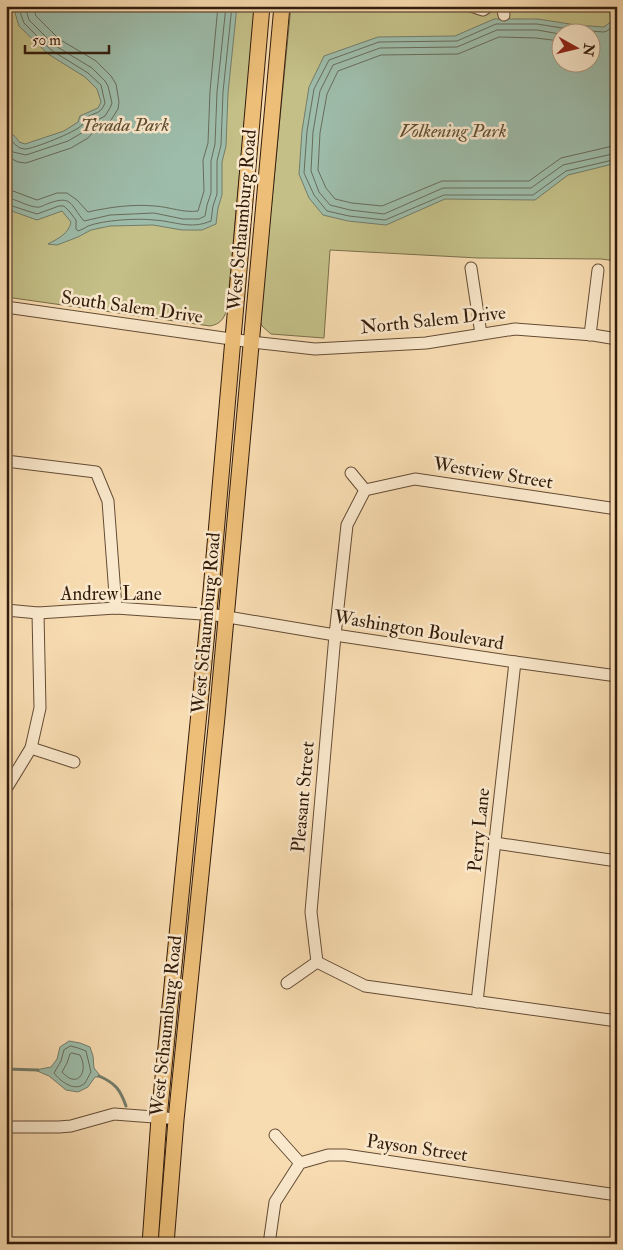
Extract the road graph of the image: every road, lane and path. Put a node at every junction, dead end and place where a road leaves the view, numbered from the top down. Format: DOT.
graph roads {
  1 [pos="262,6"];
  2 [pos="282,6"];
  3 [pos="471,6"];
  4 [pos="489,6"];
  5 [pos="471,268"];
  6 [pos="598,270"];
  7 [pos="6,307"];
  8 [pos="480,334"];
  9 [pos="590,335"];
  10 [pos="232,339"];
  11 [pos="617,339"];
  12 [pos="252,342"];
  13 [pos="6,461"];
  14 [pos="351,473"];
  15 [pos="365,490"];
  16 [pos="617,510"];
  17 [pos="116,608"];
  18 [pos="6,610"];
  19 [pos="38,613"];
  20 [pos="217,615"];
  21 [pos="335,635"];
  22 [pos="515,662"];
  23 [pos="617,676"];
  24 [pos="31,748"];
  25 [pos="74,762"];
  26 [pos="6,789"];
  27 [pos="495,843"];
  28 [pos="617,861"];
  29 [pos="316,962"];
  30 [pos="287,983"];
  31 [pos="477,1002"];
  32 [pos="617,1021"];
  33 [pos="159,1118"];
  34 [pos="176,1120"];
  35 [pos="6,1127"];
  36 [pos="275,1136"];
  37 [pos="300,1163"];
  38 [pos="617,1195"];
  39 [pos="150,1244"];
  40 [pos="166,1244"];
  41 [pos="269,1244"];
  1 -- 10 [label="main road, West Schaumburg Road"];
  2 -- 12 [label="main road, West Schaumburg Road"];
  3 -- 4 [label="street"];
  5 -- 8 [label="street"];
  6 -- 9 [label="street"];
  7 -- 10 [label="street, South Salem Drive"];
  8 -- 9 [label="street, North Salem Drive"];
  8 -- 12 [label="street, North Salem Drive"];
  9 -- 11 [label="street, North Salem Drive"];
  10 -- 12 [label="street, South Salem Drive"];
  10 -- 20 [label="main road, West Schaumburg Road"];
  12 -- 20 [label="main road, West Schaumburg Road"];
  13 -- 17 [label="street"];
  14 -- 15 [label="street"];
  15 -- 16 [label="street, Westview Street"];
  15 -- 21 [label="street"];
  17 -- 19 [label="street, Andrew Lane"];
  17 -- 20 [label="street, Andrew Lane"];
  18 -- 19 [label="street, Andrew Lane"];
  19 -- 24 [label="street"];
  20 -- 21 [label="street, Washington Boulevard"];
  20 -- 33 [label="main road, West Schaumburg Road"];
  20 -- 34 [label="main road, West Schaumburg Road"];
  21 -- 22 [label="street, Washington Boulevard"];
  21 -- 29 [label="street, Pleasant Street"];
  22 -- 23 [label="street, Washington Boulevard"];
  22 -- 27 [label="street, Perry Lane"];
  24 -- 25 [label="street"];
  24 -- 26 [label="street"];
  27 -- 28 [label="street"];
  27 -- 31 [label="street, Perry Lane"];
  29 -- 30 [label="street"];
  29 -- 31 [label="street"];
  31 -- 32 [label="street"];
  33 -- 34 [label="street"];
  33 -- 35 [label="street"];
  33 -- 39 [label="main road, West Schaumburg Road"];
  34 -- 40 [label="main road, West Schaumburg Road"];
  36 -- 37 [label="street"];
  37 -- 38 [label="street, Payson Street"];
  37 -- 41 [label="street"];
}
